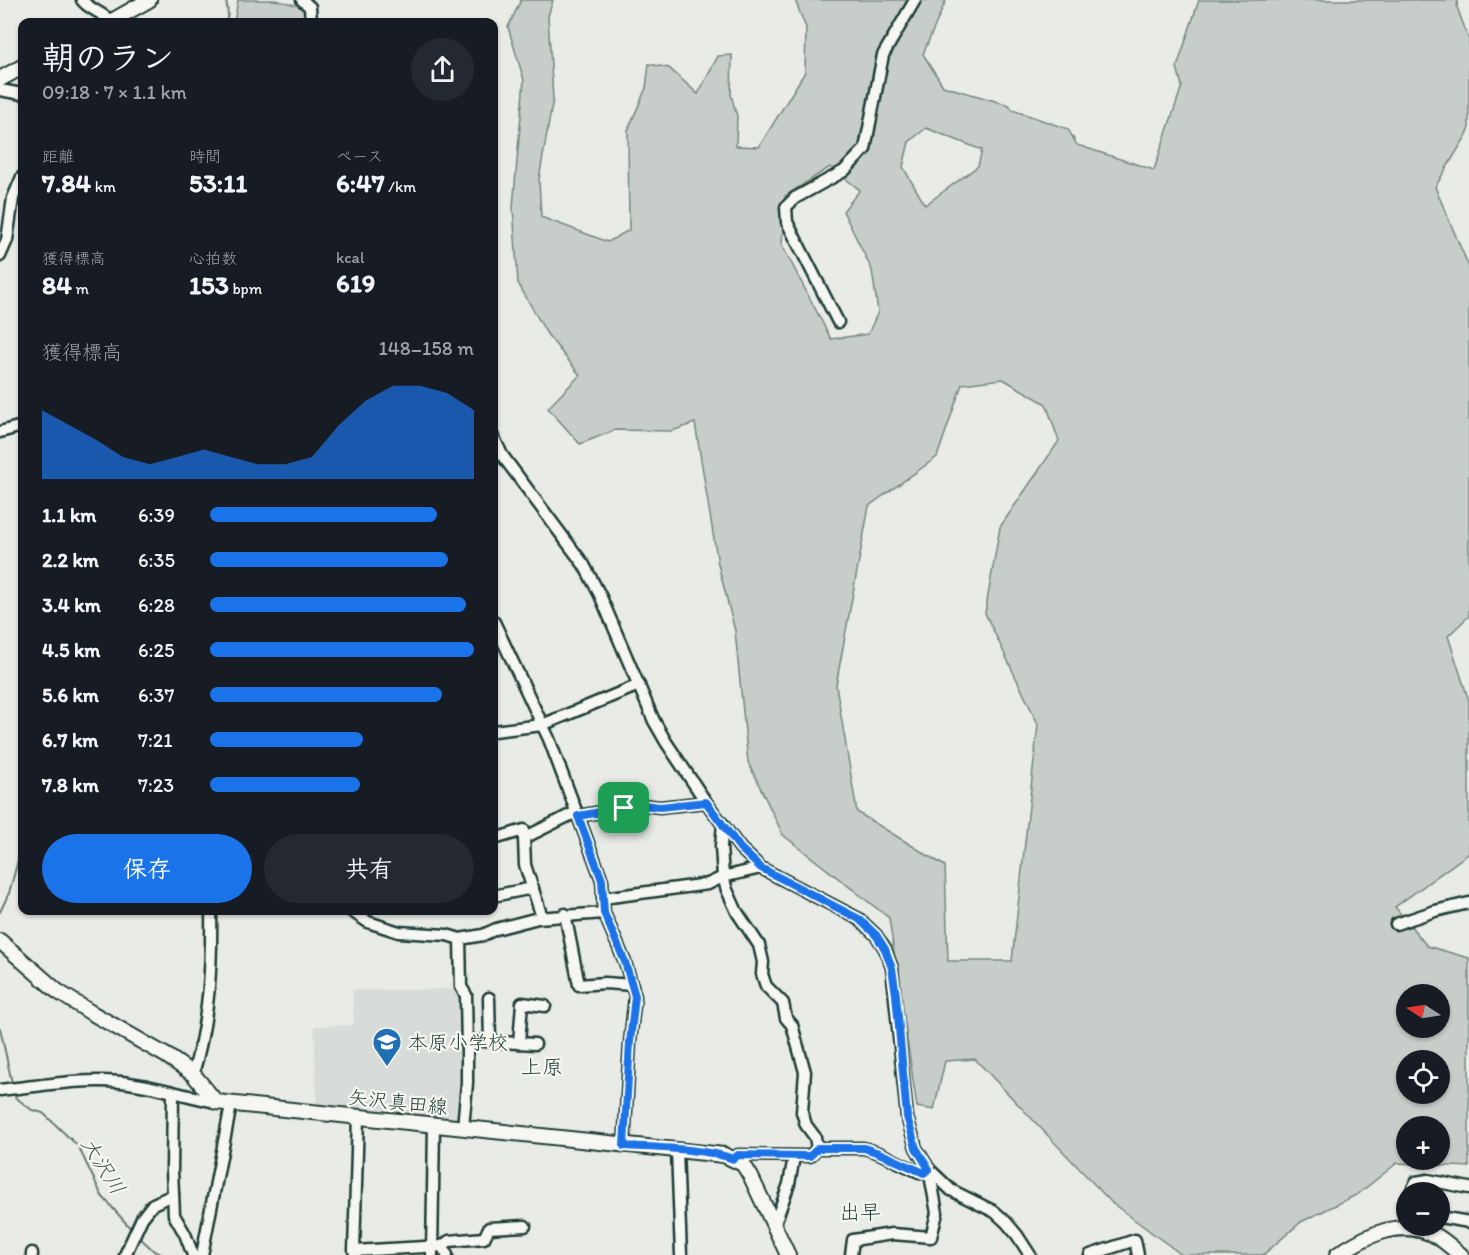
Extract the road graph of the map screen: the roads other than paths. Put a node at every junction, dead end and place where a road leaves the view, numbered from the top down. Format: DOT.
graph roads {
  1 [pos="82,0"];
  2 [pos="149,0"];
  3 [pos="302,0"];
  4 [pos="915,0"];
  5 [pos="312,11"];
  6 [pos="107,18"];
  7 [pos="118,18"];
  8 [pos="18,69"];
  9 [pos="0,79"];
  10 [pos="0,90"];
  11 [pos="18,93"];
  12 [pos="18,186"];
  13 [pos="0,256"];
  14 [pos="838,322"];
  15 [pos="18,427"];
  16 [pos="0,432"];
  17 [pos="498,448"];
  18 [pos="498,630"];
  19 [pos="639,685"];
  20 [pos="542,724"];
  21 [pos="498,730"];
  22 [pos="706,802"];
  23 [pos="577,814"];
  24 [pos="723,824"];
  25 [pos="498,838"];
  26 [pos="524,838"];
  27 [pos="761,868"];
  28 [pos="723,877"];
  29 [pos="533,888"];
  30 [pos="498,895"];
  31 [pos="603,898"];
  32 [pos="1469,903"];
  33 [pos="604,913"];
  34 [pos="566,914"];
  35 [pos="211,915"];
  36 [pos="358,915"];
  37 [pos="542,917"];
  38 [pos="1396,924"];
  39 [pos="460,939"];
  40 [pos="0,941"];
  41 [pos="632,985"];
  42 [pos="489,998"];
  43 [pos="545,1006"];
  44 [pos="466,1040"];
  45 [pos="490,1041"];
  46 [pos="519,1043"];
  47 [pos="535,1044"];
  48 [pos="193,1074"];
  49 [pos="0,1090"];
  50 [pos="173,1093"];
  51 [pos="216,1102"];
  52 [pos="231,1105"];
  53 [pos="358,1117"];
  54 [pos="434,1126"];
  55 [pos="463,1128"];
  56 [pos="624,1146"];
  57 [pos="818,1148"];
  58 [pos="677,1150"];
  59 [pos="794,1157"];
  60 [pos="734,1159"];
  61 [pos="929,1169"];
  62 [pos="1416,1182"];
  63 [pos="1438,1182"];
  64 [pos="1450,1184"];
  65 [pos="1469,1188"];
  66 [pos="173,1195"];
  67 [pos="1450,1219"];
  68 [pos="1469,1222"];
  69 [pos="525,1226"];
  70 [pos="774,1226"];
  71 [pos="1396,1228"];
  72 [pos="1435,1236"];
  73 [pos="438,1250"];
  74 [pos="125,1255"];
  75 [pos="193,1255"];
  76 [pos="202,1255"];
  77 [pos="681,1255"];
  78 [pos="788,1255"];
  79 [pos="851,1255"];
  80 [pos="1030,1255"];
  81 [pos="1090,1255"];
  82 [pos="1138,1255"];
  83 [pos="1337,1255"];
  84 [pos="1461,1255"];
  1 -- 6 [label="street"];
  2 -- 7 [label="main road"];
  3 -- 5 [label="street"];
  4 -- 14 [label="street"];
  8 -- 9 [label="main road"];
  10 -- 11 [label="street"];
  12 -- 13 [label="street"];
  15 -- 16 [label="street"];
  17 -- 19 [label="street"];
  18 -- 20 [label="street"];
  19 -- 20 [label="street"];
  19 -- 22 [label="street"];
  20 -- 21 [label="street"];
  20 -- 23 [label="street"];
  22 -- 23 [label="street"];
  22 -- 24 [label="street"];
  23 -- 26 [label="street"];
  23 -- 31 [label="street"];
  24 -- 27 [label="street"];
  24 -- 28 [label="street"];
  25 -- 26 [label="street"];
  26 -- 29 [label="street"];
  27 -- 28 [label="street"];
  27 -- 61 [label="street"];
  28 -- 31 [label="street"];
  28 -- 57 [label="street"];
  29 -- 30 [label="street"];
  29 -- 37 [label="street"];
  31 -- 33 [label="street"];
  32 -- 38 [label="street"];
  33 -- 34 [label="street"];
  33 -- 41 [label="street"];
  34 -- 37 [label="street"];
  34 -- 41 [label="street"];
  35 -- 48 [label="street"];
  36 -- 39 [label="street"];
  37 -- 39 [label="street"];
  39 -- 44 [label="street"];
  40 -- 48 [label="main road"];
  41 -- 56 [label="street"];
  42 -- 45 [label="street"];
  43 -- 46 [label="street"];
  44 -- 45 [label="street"];
  44 -- 55 [label="street"];
  45 -- 46 [label="street"];
  46 -- 47 [label="street"];
  48 -- 51 [label="main road"];
  49 -- 50 [label="street"];
  50 -- 51 [label="street"];
  50 -- 66 [label="street"];
  51 -- 52 [label="main road, 矢沢真田線"];
  52 -- 53 [label="main road, 矢沢真田線"];
  52 -- 76 [label="street"];
  53 -- 54 [label="main road, 矢沢真田線"];
  53 -- 73 [label="street"];
  54 -- 55 [label="main road, 矢沢真田線"];
  54 -- 73 [label="street"];
  55 -- 56 [label="main road, 矢沢真田線"];
  56 -- 58 [label="main road, 矢沢真田線"];
  57 -- 59 [label="street"];
  57 -- 61 [label="street"];
  58 -- 60 [label="main road, 矢沢真田線"];
  58 -- 77 [label="street"];
  59 -- 60 [label="street"];
  59 -- 70 [label="street"];
  60 -- 70 [label="main road"];
  61 -- 79 [label="street"];
  61 -- 80 [label="street"];
  62 -- 63 [label="street"];
  64 -- 65 [label="street"];
  66 -- 74 [label="street"];
  66 -- 75 [label="street"];
  67 -- 68 [label="street"];
  69 -- 73 [label="street"];
  70 -- 78 [label="main road"];
  71 -- 83 [label="main road"];
  72 -- 84 [label="main road"];
  81 -- 82 [label="street"];
}
